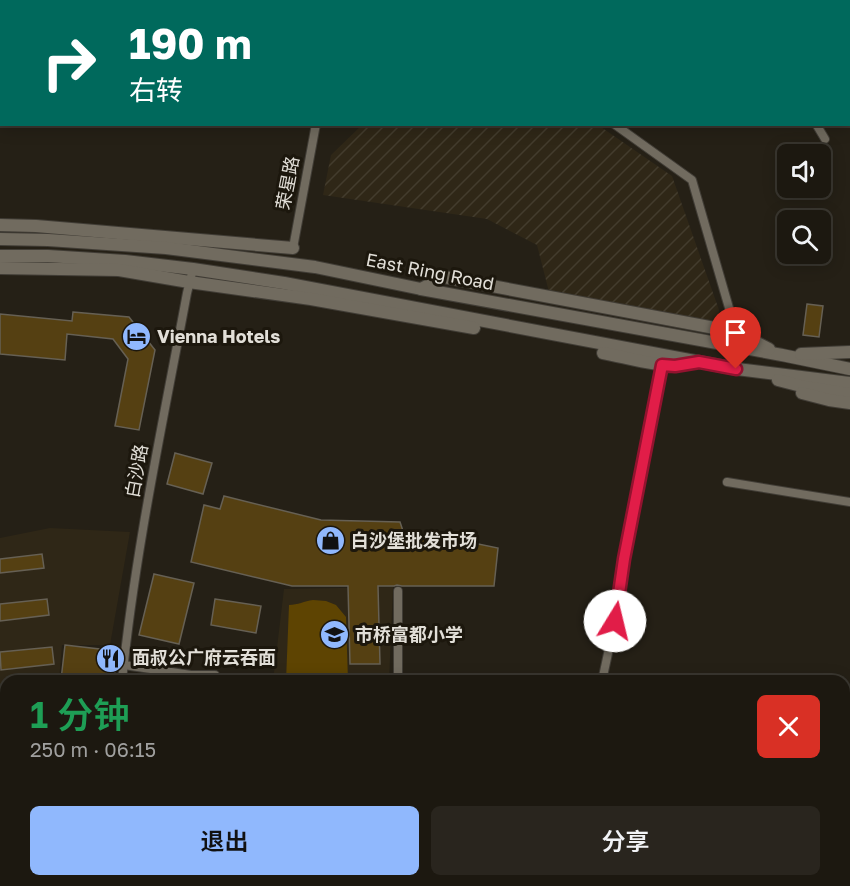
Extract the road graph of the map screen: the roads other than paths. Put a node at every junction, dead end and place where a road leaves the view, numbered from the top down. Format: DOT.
graph roads {
  1 [pos="316,126"];
  2 [pos="617,126"];
  3 [pos="817,126"];
  4 [pos="825,139"];
  5 [pos="0,225"];
  6 [pos="0,239"];
  7 [pos="292,248"];
  8 [pos="0,256"];
  9 [pos="252,259"];
  10 [pos="289,264"];
  11 [pos="0,268"];
  12 [pos="193,269"];
  13 [pos="348,274"];
  14 [pos="189,282"];
  15 [pos="284,283"];
  16 [pos="421,289"];
  17 [pos="342,294"];
  18 [pos="311,299"];
  19 [pos="736,332"];
  20 [pos="850,352"];
  21 [pos="782,355"];
  22 [pos="663,361"];
  23 [pos="850,361"];
  24 [pos="736,369"];
  25 [pos="850,369"];
  26 [pos="777,379"];
  27 [pos="850,383"];
  28 [pos="850,394"];
  29 [pos="850,403"];
  30 [pos="727,482"];
  31 [pos="850,502"];
  32 [pos="398,591"];
  33 [pos="123,665"];
  34 [pos="122,675"];
  35 [pos="175,675"];
  36 [pos="398,675"];
  37 [pos="603,675"];
  1 -- 7 [label="street, 荣星路"];
  2 -- 19 [label="street"];
  3 -- 4 [label="street"];
  5 -- 7 [label="main road"];
  6 -- 9 [label="main road, East Ring Road"];
  7 -- 9 [label="main road"];
  7 -- 10 [label="main road"];
  8 -- 12 [label="main road"];
  9 -- 10 [label="main road, East Ring Road"];
  10 -- 13 [label="main road, East Ring Road"];
  10 -- 15 [label="main road"];
  11 -- 14 [label="main road"];
  12 -- 14 [label="street, 白沙路"];
  12 -- 15 [label="main road"];
  13 -- 16 [label="main road, East Ring Road"];
  13 -- 17 [label="main road"];
  14 -- 18 [label="main road"];
  14 -- 33 [label="street, 白沙路"];
  15 -- 17 [label="main road"];
  15 -- 18 [label="main road"];
  16 -- 19 [label="main road"];
  16 -- 21 [label="main road, East Ring Road"];
  17 -- 22 [label="main road"];
  18 -- 22 [label="main road"];
  19 -- 21 [label="main road"];
  20 -- 21 [label="main road"];
  21 -- 23 [label="main road"];
  21 -- 25 [label="main road, East Ring Road"];
  22 -- 24 [label="main road"];
  22 -- 37 [label="street"];
  24 -- 26 [label="main road"];
  24 -- 27 [label="main road"];
  26 -- 28 [label="main road"];
  26 -- 29 [label="main road"];
  30 -- 31 [label="street"];
  32 -- 36 [label="street"];
  33 -- 34 [label="street, 白沙路"];
  33 -- 35 [label="street"];
}
